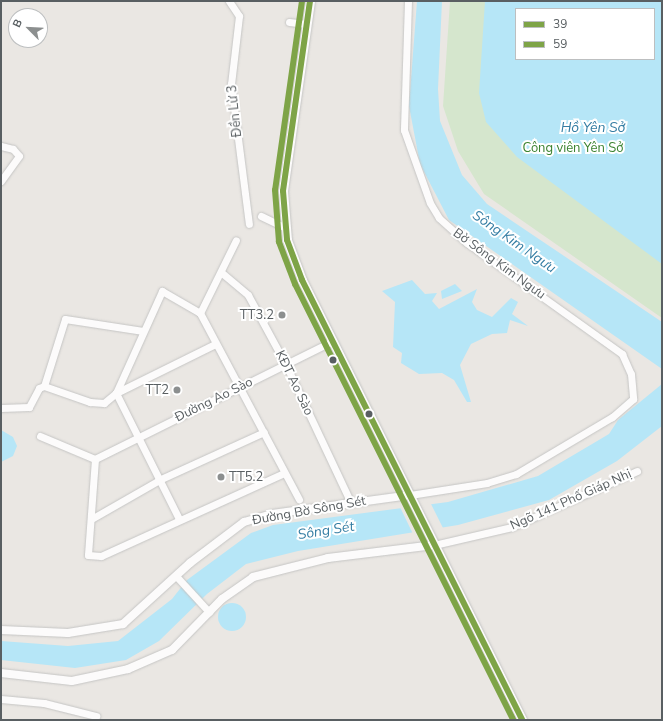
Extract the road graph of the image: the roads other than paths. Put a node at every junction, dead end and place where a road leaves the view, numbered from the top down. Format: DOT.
graph roads {
  1 [pos="230,1"];
  2 [pos="310,1"];
  3 [pos="408,1"];
  4 [pos="289,22"];
  5 [pos="306,24"];
  6 [pos="1,146"];
  7 [pos="1,181"];
  8 [pos="262,216"];
  9 [pos="249,224"];
  10 [pos="284,226"];
  11 [pos="236,240"];
  12 [pos="222,273"];
  13 [pos="200,313"];
  14 [pos="143,331"];
  15 [pos="333,341"];
  16 [pos="215,344"];
  17 [pos="286,365"];
  18 [pos="44,386"];
  19 [pos="241,387"];
  20 [pos="116,394"];
  21 [pos="632,403"];
  22 [pos="1,408"];
  23 [pos="264,432"];
  24 [pos="40,436"];
  25 [pos="139,437"];
  26 [pos="95,459"];
  27 [pos="637,471"];
  28 [pos="284,473"];
  29 [pos="161,480"];
  30 [pos="411,497"];
  31 [pos="299,499"];
  32 [pos="351,503"];
  33 [pos="93,518"];
  34 [pos="178,519"];
  35 [pos="434,545"];
  36 [pos="176,576"];
  37 [pos="209,612"];
  38 [pos="1,630"];
  39 [pos="1,673"];
  40 [pos="1,699"];
  41 [pos="96,716"];
  42 [pos="522,720"];
  1 -- 9 [label="street, Đền Lừ 3"];
  2 -- 5 [label="main road"];
  3 -- 21 [label="street, Bờ Sông Kim Ngưu"];
  4 -- 5 [label="street"];
  5 -- 10 [label="main road"];
  6 -- 7 [label="street"];
  8 -- 10 [label="street"];
  10 -- 15 [label="main road"];
  11 -- 12 [label="street"];
  12 -- 13 [label="street"];
  12 -- 17 [label="street, KĐT Ao Sào"];
  13 -- 14 [label="street"];
  13 -- 16 [label="street"];
  14 -- 18 [label="street"];
  14 -- 20 [label="street"];
  15 -- 17 [label="street, Đường Ao Sào"];
  15 -- 30 [label="main road"];
  16 -- 19 [label="street"];
  16 -- 20 [label="street"];
  17 -- 19 [label="street, Đường Ao Sào"];
  17 -- 32 [label="street, KĐT Ao Sào"];
  18 -- 20 [label="street"];
  18 -- 22 [label="street"];
  19 -- 23 [label="street"];
  19 -- 25 [label="street, Đường Ao Sào"];
  20 -- 25 [label="street"];
  21 -- 30 [label="street, Đường Bờ Sông Sét"];
  23 -- 28 [label="street"];
  23 -- 29 [label="street"];
  24 -- 26 [label="street"];
  25 -- 26 [label="street, Đường Ao Sào"];
  25 -- 29 [label="street"];
  26 -- 33 [label="street"];
  27 -- 35 [label="street, Ngõ 141 Phố Giáp Nhị"];
  28 -- 31 [label="street"];
  28 -- 34 [label="street"];
  29 -- 33 [label="street"];
  29 -- 34 [label="street"];
  30 -- 32 [label="street, Đường Bờ Sông Sét"];
  30 -- 35 [label="main road"];
  32 -- 36 [label="street, Đường Bờ Sông Sét"];
  33 -- 34 [label="street"];
  35 -- 37 [label="street"];
  35 -- 42 [label="main road"];
  36 -- 37 [label="street"];
  36 -- 38 [label="street, Đường Bờ Sông Sét"];
  37 -- 39 [label="street"];
  40 -- 41 [label="street"];
}
